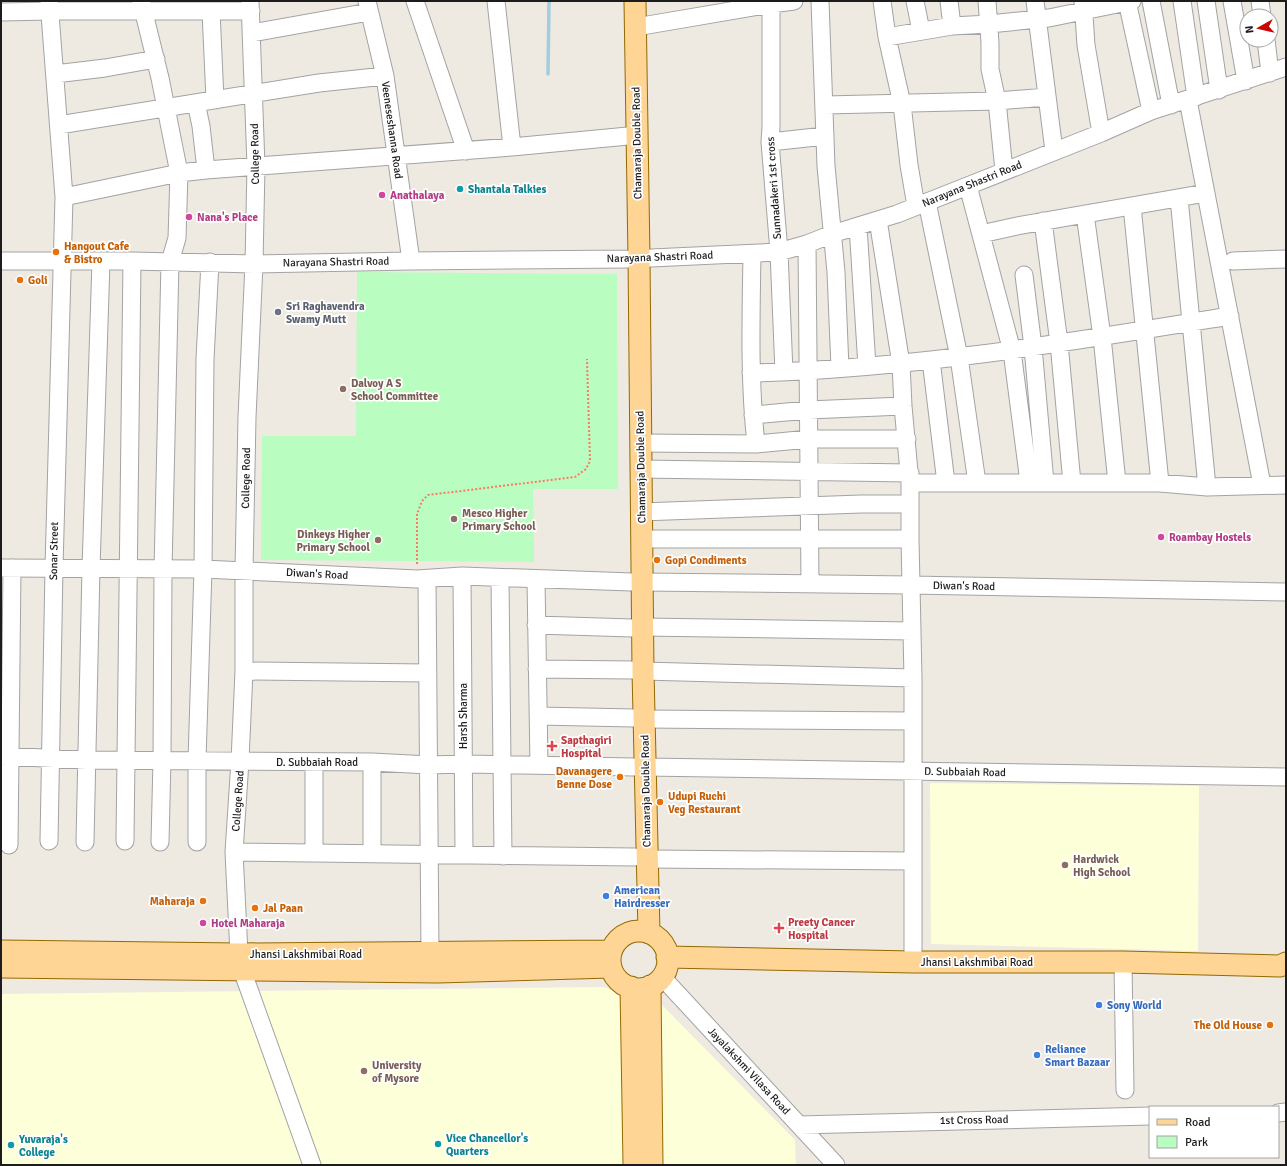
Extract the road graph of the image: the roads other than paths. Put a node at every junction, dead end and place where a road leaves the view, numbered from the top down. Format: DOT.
graph roads {
  1 [pos="415,1"];
  2 [pos="496,1"];
  3 [pos="626,1"];
  4 [pos="635,1"];
  5 [pos="794,1"];
  6 [pos="820,1"];
  7 [pos="882,1"];
  8 [pos="915,1"];
  9 [pos="949,1"];
  10 [pos="987,1"];
  11 [pos="1035,1"];
  12 [pos="1129,1"];
  13 [pos="1151,1"];
  14 [pos="1182,1"];
  15 [pos="1206,1"];
  16 [pos="1232,1"];
  17 [pos="770,4"];
  18 [pos="49,6"];
  19 [pos="142,6"];
  20 [pos="250,6"];
  21 [pos="368,6"];
  22 [pos="1083,6"];
  23 [pos="210,11"];
  24 [pos="1,12"];
  25 [pos="1037,19"];
  26 [pos="988,24"];
  27 [pos="952,26"];
  28 [pos="636,27"];
  29 [pos="921,31"];
  30 [pos="252,33"];
  31 [pos="888,37"];
  32 [pos="1269,48"];
  33 [pos="156,59"];
  34 [pos="1278,70"];
  35 [pos="55,74"];
  36 [pos="385,76"];
  37 [pos="1246,81"];
  38 [pos="1219,90"];
  39 [pos="254,93"];
  40 [pos="1047,97"];
  41 [pos="1192,99"];
  42 [pos="215,100"];
  43 [pos="997,101"];
  44 [pos="196,103"];
  45 [pos="902,104"];
  46 [pos="825,105"];
  47 [pos="1171,105"];
  48 [pos="166,108"];
  49 [pos="1151,111"];
  50 [pos="59,125"];
  51 [pos="1101,133"];
  52 [pos="628,136"];
  53 [pos="825,136"];
  54 [pos="770,142"];
  55 [pos="512,147"];
  56 [pos="466,151"];
  57 [pos="1054,151"];
  58 [pos="396,155"];
  59 [pos="256,166"];
  60 [pos="206,170"];
  61 [pos="1004,171"];
  62 [pos="179,174"];
  63 [pos="968,186"];
  64 [pos="1206,193"];
  65 [pos="64,196"];
  66 [pos="1179,198"];
  67 [pos="921,204"];
  68 [pos="1132,206"];
  69 [pos="1085,214"];
  70 [pos="878,220"];
  71 [pos="1043,221"];
  72 [pos="858,226"];
  73 [pos="832,234"];
  74 [pos="982,234"];
  75 [pos="807,244"];
  76 [pos="779,252"];
  77 [pos="752,254"];
  78 [pos="634,258"];
  79 [pos="1286,259"];
  80 [pos="411,260"];
  81 [pos="132,261"];
  82 [pos="1233,261"];
  83 [pos="1,262"];
  84 [pos="62,262"];
  85 [pos="101,262"];
  86 [pos="170,262"];
  87 [pos="210,262"];
  88 [pos="254,264"];
  89 [pos="1024,275"];
  90 [pos="1230,316"];
  91 [pos="1191,323"];
  92 [pos="1144,330"];
  93 [pos="1102,337"];
  94 [pos="1059,344"];
  95 [pos="1033,348"];
  96 [pos="1012,351"];
  97 [pos="959,357"];
  98 [pos="931,360"];
  99 [pos="901,364"];
  100 [pos="867,366"];
  101 [pos="840,368"];
  102 [pos="808,370"];
  103 [pos="751,372"];
  104 [pos="784,372"];
  105 [pos="903,406"];
  106 [pos="808,410"];
  107 [pos="753,416"];
  108 [pos="808,439"];
  109 [pos="907,439"];
  110 [pos="640,443"];
  111 [pos="756,444"];
  112 [pos="641,469"];
  113 [pos="809,472"];
  114 [pos="910,478"];
  115 [pos="946,483"];
  116 [pos="977,483"];
  117 [pos="1037,483"];
  118 [pos="1072,483"];
  119 [pos="1160,483"];
  120 [pos="1117,484"];
  121 [pos="1262,485"];
  122 [pos="1286,485"];
  123 [pos="1207,487"];
  124 [pos="910,504"];
  125 [pos="809,506"];
  126 [pos="641,512"];
  127 [pos="642,539"];
  128 [pos="809,539"];
  129 [pos="910,539"];
  130 [pos="7,568"];
  131 [pos="54,568"];
  132 [pos="91,568"];
  133 [pos="128,568"];
  134 [pos="203,569"];
  135 [pos="163,570"];
  136 [pos="244,570"];
  137 [pos="462,576"];
  138 [pos="500,578"];
  139 [pos="422,579"];
  140 [pos="536,579"];
  141 [pos="637,582"];
  142 [pos="810,584"];
  143 [pos="911,585"];
  144 [pos="1286,592"];
  145 [pos="536,625"];
  146 [pos="638,627"];
  147 [pos="912,631"];
  148 [pos="537,669"];
  149 [pos="244,671"];
  150 [pos="638,671"];
  151 [pos="428,673"];
  152 [pos="913,678"];
  153 [pos="538,716"];
  154 [pos="639,718"];
  155 [pos="913,721"];
  156 [pos="5,756"];
  157 [pos="51,759"];
  158 [pos="125,759"];
  159 [pos="88,760"];
  160 [pos="162,760"];
  161 [pos="197,760"];
  162 [pos="240,761"];
  163 [pos="314,762"];
  164 [pos="372,762"];
  165 [pos="464,764"];
  166 [pos="429,765"];
  167 [pos="502,765"];
  168 [pos="539,766"];
  169 [pos="639,767"];
  170 [pos="913,772"];
  171 [pos="1286,777"];
  172 [pos="50,841"];
  173 [pos="125,841"];
  174 [pos="85,842"];
  175 [pos="160,842"];
  176 [pos="197,842"];
  177 [pos="9,844"];
  178 [pos="234,852"];
  179 [pos="314,853"];
  180 [pos="372,854"];
  181 [pos="430,855"];
  182 [pos="464,855"];
  183 [pos="503,856"];
  184 [pos="641,858"];
  185 [pos="912,861"];
  186 [pos="643,932"];
  187 [pos="1,951"];
  188 [pos="430,953"];
  189 [pos="667,957"];
  190 [pos="611,959"];
  191 [pos="240,962"];
  192 [pos="913,962"];
  193 [pos="1123,962"];
  194 [pos="1284,966"];
  195 [pos="1,967"];
  196 [pos="648,983"];
  197 [pos="1125,1090"];
  198 [pos="1149,1116"];
  199 [pos="799,1124"];
  200 [pos="312,1165"];
  201 [pos="634,1165"];
  202 [pos="652,1165"];
  203 [pos="836,1165"];
  1 -- 56 [label="street"];
  2 -- 55 [label="street"];
  3 -- 52 [label="main road, Chamaraja Double Road"];
  4 -- 28 [label="main road, Chamaraja Double Road"];
  5 -- 17 [label="street"];
  6 -- 46 [label="street"];
  7 -- 31 [label="street"];
  8 -- 29 [label="street"];
  9 -- 27 [label="street"];
  10 -- 26 [label="street"];
  11 -- 25 [label="street"];
  12 -- 22 [label="street"];
  12 -- 49 [label="street"];
  13 -- 47 [label="street"];
  14 -- 41 [label="street"];
  15 -- 38 [label="street"];
  16 -- 37 [label="street"];
  17 -- 28 [label="street"];
  17 -- 54 [label="street, Sunnadakeri 1st cross"];
  18 -- 19 [label="street"];
  18 -- 24 [label="street"];
  18 -- 35 [label="street, Sonar Street"];
  19 -- 23 [label="street"];
  19 -- 33 [label="street"];
  20 -- 23 [label="street"];
  20 -- 30 [label="street, College Road"];
  21 -- 30 [label="street"];
  21 -- 36 [label="street, Veeneseshanna Road"];
  22 -- 25 [label="street"];
  22 -- 51 [label="street"];
  23 -- 42 [label="street"];
  25 -- 26 [label="street"];
  25 -- 40 [label="street"];
  26 -- 27 [label="street"];
  26 -- 43 [label="street"];
  27 -- 29 [label="street"];
  28 -- 78 [label="main road, Chamaraja Double Road"];
  29 -- 31 [label="street"];
  30 -- 39 [label="street, College Road"];
  31 -- 45 [label="street"];
  32 -- 34 [label="street"];
  33 -- 35 [label="street"];
  33 -- 48 [label="street"];
  34 -- 37 [label="street, Narayana Shastri Road"];
  35 -- 50 [label="street, Sonar Street"];
  36 -- 39 [label="street"];
  36 -- 58 [label="street, Veeneseshanna Road"];
  37 -- 38 [label="street, Narayana Shastri Road"];
  38 -- 41 [label="street, Narayana Shastri Road"];
  39 -- 42 [label="street"];
  39 -- 59 [label="street, College Road"];
  40 -- 43 [label="street"];
  40 -- 57 [label="street"];
  41 -- 47 [label="street, Narayana Shastri Road"];
  41 -- 64 [label="street"];
  42 -- 44 [label="street"];
  43 -- 45 [label="street"];
  43 -- 61 [label="street"];
  44 -- 48 [label="street"];
  44 -- 60 [label="street"];
  45 -- 46 [label="street"];
  45 -- 67 [label="street"];
  46 -- 53 [label="street"];
  47 -- 49 [label="street, Narayana Shastri Road"];
  48 -- 50 [label="street"];
  48 -- 62 [label="street"];
  49 -- 51 [label="street, Narayana Shastri Road"];
  50 -- 65 [label="street, Sonar Street"];
  51 -- 57 [label="street, Narayana Shastri Road"];
  52 -- 55 [label="street"];
  52 -- 78 [label="main road, Chamaraja Double Road"];
  53 -- 54 [label="street"];
  53 -- 73 [label="street"];
  54 -- 76 [label="street, Sunnadakeri 1st cross"];
  55 -- 56 [label="street"];
  56 -- 58 [label="street"];
  57 -- 61 [label="street, Narayana Shastri Road"];
  58 -- 59 [label="street"];
  58 -- 80 [label="street, Veeneseshanna Road"];
  59 -- 60 [label="street"];
  59 -- 88 [label="street, College Road"];
  60 -- 62 [label="street"];
  61 -- 63 [label="street, Narayana Shastri Road"];
  62 -- 65 [label="street"];
  62 -- 86 [label="street"];
  63 -- 67 [label="street, Narayana Shastri Road"];
  63 -- 74 [label="street"];
  64 -- 66 [label="street"];
  64 -- 90 [label="street"];
  65 -- 84 [label="street, Sonar Street"];
  66 -- 68 [label="street"];
  66 -- 91 [label="street"];
  67 -- 70 [label="street, Narayana Shastri Road"];
  67 -- 97 [label="street"];
  68 -- 69 [label="street"];
  68 -- 92 [label="street"];
  69 -- 71 [label="street"];
  69 -- 93 [label="street"];
  70 -- 72 [label="street, Narayana Shastri Road"];
  70 -- 99 [label="street"];
  71 -- 74 [label="street"];
  71 -- 94 [label="street"];
  72 -- 73 [label="street, Narayana Shastri Road"];
  72 -- 100 [label="street"];
  73 -- 75 [label="street, Narayana Shastri Road"];
  73 -- 101 [label="street"];
  74 -- 96 [label="street"];
  75 -- 76 [label="street, Narayana Shastri Road"];
  75 -- 102 [label="street"];
  76 -- 77 [label="street, Narayana Shastri Road"];
  76 -- 104 [label="street, Sunnadakeri 1st cross"];
  77 -- 78 [label="street, Narayana Shastri Road"];
  77 -- 103 [label="street"];
  78 -- 80 [label="street, Narayana Shastri Road"];
  78 -- 110 [label="main road, Chamaraja Double Road"];
  78 -- 141 [label="main road, Chamaraja Double Road"];
  79 -- 82 [label="street"];
  80 -- 88 [label="street, Narayana Shastri Road"];
  81 -- 85 [label="street, Narayana Shastri Road"];
  81 -- 86 [label="street, Narayana Shastri Road"];
  81 -- 133 [label="street"];
  83 -- 84 [label="street, Narayana Shastri Road"];
  84 -- 85 [label="street, Narayana Shastri Road"];
  84 -- 131 [label="street, Sonar Street"];
  85 -- 132 [label="street"];
  86 -- 87 [label="street, Narayana Shastri Road"];
  86 -- 135 [label="street"];
  87 -- 88 [label="street, Narayana Shastri Road"];
  87 -- 134 [label="street"];
  88 -- 136 [label="street, College Road"];
  89 -- 95 [label="street"];
  90 -- 91 [label="street"];
  90 -- 121 [label="street"];
  91 -- 92 [label="street"];
  91 -- 123 [label="street"];
  92 -- 93 [label="street"];
  92 -- 119 [label="street"];
  93 -- 94 [label="street"];
  93 -- 120 [label="street"];
  94 -- 95 [label="street"];
  94 -- 118 [label="street"];
  95 -- 96 [label="street"];
  95 -- 117 [label="street"];
  96 -- 97 [label="street"];
  96 -- 117 [label="street"];
  97 -- 98 [label="street"];
  97 -- 116 [label="street"];
  98 -- 99 [label="street"];
  98 -- 115 [label="street"];
  99 -- 100 [label="street"];
  99 -- 105 [label="street"];
  100 -- 101 [label="street"];
  101 -- 102 [label="street"];
  102 -- 104 [label="street"];
  102 -- 106 [label="street"];
  103 -- 104 [label="street"];
  103 -- 107 [label="street"];
  105 -- 106 [label="street"];
  105 -- 109 [label="street"];
  106 -- 107 [label="street"];
  106 -- 108 [label="street"];
  107 -- 111 [label="street"];
  108 -- 109 [label="street"];
  108 -- 111 [label="street"];
  108 -- 113 [label="street"];
  109 -- 114 [label="street"];
  110 -- 111 [label="street"];
  110 -- 112 [label="main road, Chamaraja Double Road"];
  112 -- 113 [label="street"];
  112 -- 126 [label="main road, Chamaraja Double Road"];
  113 -- 114 [label="street"];
  113 -- 125 [label="street"];
  114 -- 115 [label="street"];
  114 -- 124 [label="street"];
  115 -- 116 [label="street"];
  116 -- 117 [label="street"];
  117 -- 118 [label="street"];
  118 -- 120 [label="street"];
  119 -- 120 [label="street"];
  119 -- 123 [label="street"];
  121 -- 122 [label="street"];
  121 -- 123 [label="street"];
  124 -- 125 [label="street"];
  124 -- 129 [label="street"];
  125 -- 126 [label="street"];
  125 -- 128 [label="street"];
  126 -- 127 [label="main road, Chamaraja Double Road"];
  127 -- 128 [label="street"];
  127 -- 141 [label="main road, Chamaraja Double Road"];
  128 -- 129 [label="street"];
  128 -- 142 [label="street"];
  129 -- 143 [label="street"];
  130 -- 131 [label="street, Diwan's Road"];
  130 -- 156 [label="street"];
  131 -- 132 [label="street, Diwan's Road"];
  131 -- 157 [label="street, Sonar Street"];
  132 -- 133 [label="street, Diwan's Road"];
  132 -- 159 [label="street"];
  133 -- 135 [label="street, Diwan's Road"];
  133 -- 158 [label="street"];
  134 -- 135 [label="street, Diwan's Road"];
  134 -- 136 [label="street, Diwan's Road"];
  134 -- 161 [label="street"];
  135 -- 160 [label="street"];
  136 -- 139 [label="street, Diwan's Road"];
  136 -- 149 [label="street, College Road"];
  137 -- 138 [label="street, Diwan's Road"];
  137 -- 139 [label="street, Diwan's Road"];
  137 -- 165 [label="street, Harsh Sharma"];
  138 -- 140 [label="street, Diwan's Road"];
  138 -- 167 [label="street"];
  139 -- 151 [label="street"];
  140 -- 141 [label="street, Diwan's Road"];
  140 -- 145 [label="street"];
  141 -- 142 [label="street, Diwan's Road"];
  141 -- 146 [label="main road, Chamaraja Double Road"];
  142 -- 143 [label="street, Diwan's Road"];
  143 -- 144 [label="street, Diwan's Road"];
  143 -- 147 [label="street"];
  145 -- 146 [label="street"];
  145 -- 148 [label="street"];
  146 -- 147 [label="street"];
  146 -- 150 [label="main road, Chamaraja Double Road"];
  147 -- 152 [label="street"];
  148 -- 150 [label="street"];
  148 -- 153 [label="street"];
  149 -- 151 [label="street"];
  149 -- 162 [label="street, College Road"];
  150 -- 152 [label="street"];
  150 -- 154 [label="main road, Chamaraja Double Road"];
  151 -- 166 [label="street"];
  152 -- 155 [label="street"];
  153 -- 154 [label="street"];
  153 -- 168 [label="street"];
  154 -- 155 [label="street"];
  154 -- 169 [label="main road, Chamaraja Double Road"];
  155 -- 170 [label="street"];
  156 -- 157 [label="street, D. Subbaiah Road"];
  156 -- 177 [label="street"];
  157 -- 159 [label="street, D. Subbaiah Road"];
  157 -- 172 [label="street, Sonar Street"];
  158 -- 159 [label="street, D. Subbaiah Road"];
  158 -- 160 [label="street, D. Subbaiah Road"];
  158 -- 173 [label="street"];
  159 -- 174 [label="street"];
  160 -- 161 [label="street, D. Subbaiah Road"];
  160 -- 175 [label="street"];
  161 -- 162 [label="street, D. Subbaiah Road"];
  161 -- 176 [label="street"];
  162 -- 163 [label="street, D. Subbaiah Road"];
  162 -- 178 [label="street, College Road"];
  163 -- 164 [label="street, D. Subbaiah Road"];
  163 -- 179 [label="street"];
  164 -- 166 [label="street, D. Subbaiah Road"];
  164 -- 180 [label="street"];
  165 -- 166 [label="street, D. Subbaiah Road"];
  165 -- 167 [label="street, D. Subbaiah Road"];
  165 -- 182 [label="street, Harsh Sharma"];
  166 -- 181 [label="street"];
  167 -- 168 [label="street, D. Subbaiah Road"];
  167 -- 183 [label="street"];
  168 -- 169 [label="street, D. Subbaiah Road"];
  169 -- 170 [label="street, D. Subbaiah Road"];
  169 -- 184 [label="main road, Chamaraja Double Road"];
  170 -- 171 [label="street, D. Subbaiah Road"];
  170 -- 185 [label="street"];
  178 -- 179 [label="street"];
  178 -- 191 [label="street, College Road"];
  179 -- 180 [label="street"];
  180 -- 181 [label="street"];
  181 -- 182 [label="street"];
  181 -- 188 [label="street"];
  182 -- 183 [label="street"];
  183 -- 184 [label="street"];
  184 -- 185 [label="street"];
  184 -- 186 [label="main road, Chamaraja Double Road"];
  185 -- 192 [label="street"];
  186 -- 189 [label="main road"];
  186 -- 190 [label="main road"];
  187 -- 191 [label="main road, Jhansi Lakshmibai Road"];
  188 -- 190 [label="main road, Jhansi Lakshmibai Road"];
  188 -- 191 [label="main road, Jhansi Lakshmibai Road"];
  189 -- 192 [label="main road, Jhansi Lakshmibai Road"];
  189 -- 196 [label="main road"];
  190 -- 191 [label="main road, Jhansi Lakshmibai Road"];
  190 -- 196 [label="main road"];
  191 -- 195 [label="main road, Jhansi Lakshmibai Road"];
  191 -- 200 [label="street, College Road"];
  192 -- 193 [label="main road, Jhansi Lakshmibai Road"];
  193 -- 194 [label="main road, Jhansi Lakshmibai Road"];
  193 -- 197 [label="street"];
  196 -- 199 [label="street, Jayalakshmi Vilasa Road"];
  196 -- 201 [label="main road"];
  196 -- 202 [label="main road"];
  198 -- 199 [label="street, 1st Cross Road"];
  199 -- 203 [label="street, Jayalakshmi Vilasa Road"];
}
